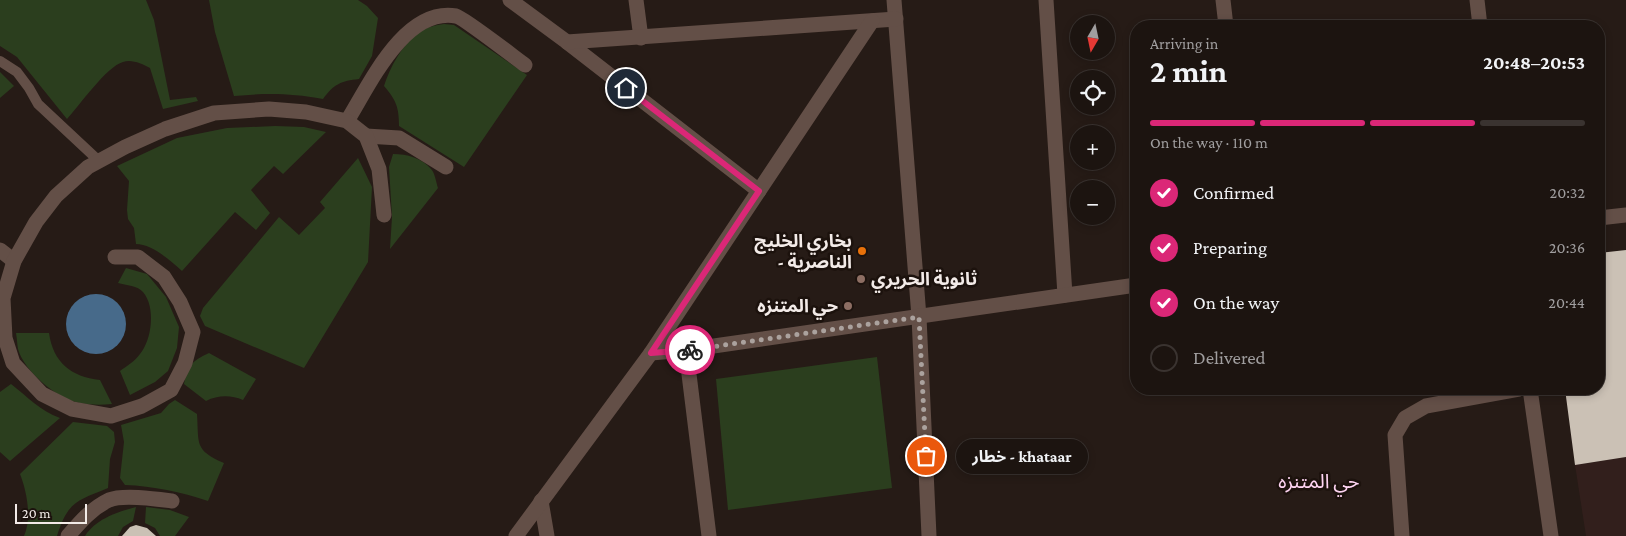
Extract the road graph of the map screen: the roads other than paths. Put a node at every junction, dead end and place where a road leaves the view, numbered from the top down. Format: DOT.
graph roads {
  1 [pos="510,0"];
  2 [pos="636,0"];
  3 [pos="894,0"];
  4 [pos="1046,0"];
  5 [pos="1223,0"];
  6 [pos="1476,0"];
  7 [pos="896,19"];
  8 [pos="1225,20"];
  9 [pos="1479,20"];
  10 [pos="872,21"];
  11 [pos="641,38"];
  12 [pos="567,42"];
  13 [pos="0,61"];
  14 [pos="525,65"];
  15 [pos="347,121"];
  16 [pos="366,136"];
  17 [pos="99,161"];
  18 [pos="446,167"];
  19 [pos="759,191"];
  20 [pos="1626,214"];
  21 [pos="384,215"];
  22 [pos="1605,217"];
  23 [pos="0,250"];
  24 [pos="115,258"];
  25 [pos="14,261"];
  26 [pos="1130,286"];
  27 [pos="1065,295"];
  28 [pos="919,317"];
  29 [pos="686,350"];
  30 [pos="651,353"];
  31 [pos="1486,395"];
  32 [pos="1531,395"];
  33 [pos="172,501"];
  34 [pos="541,501"];
  35 [pos="68,536"];
  36 [pos="516,536"];
  37 [pos="547,536"];
  38 [pos="709,536"];
  39 [pos="929,536"];
  40 [pos="1402,536"];
  41 [pos="1551,536"];
  1 -- 12 [label="street"];
  2 -- 11 [label="street"];
  3 -- 7 [label="street"];
  4 -- 27 [label="street"];
  5 -- 8 [label="street"];
  6 -- 9 [label="street"];
  7 -- 10 [label="street"];
  7 -- 28 [label="street"];
  10 -- 11 [label="street"];
  10 -- 19 [label="street"];
  11 -- 12 [label="street"];
  12 -- 19 [label="street"];
  13 -- 17 [label="lane"];
  14 -- 15 [label="street"];
  15 -- 16 [label="street"];
  15 -- 17 [label="street"];
  16 -- 18 [label="street"];
  16 -- 21 [label="street"];
  17 -- 25 [label="street"];
  19 -- 30 [label="street"];
  20 -- 22 [label="street"];
  23 -- 25 [label="street"];
  24 -- 25 [label="street"];
  26 -- 27 [label="street"];
  27 -- 28 [label="street"];
  28 -- 29 [label="street"];
  28 -- 39 [label="street"];
  29 -- 30 [label="street"];
  29 -- 38 [label="street"];
  30 -- 34 [label="street"];
  31 -- 40 [label="street"];
  32 -- 41 [label="street"];
  33 -- 35 [label="street"];
  34 -- 36 [label="street"];
  34 -- 37 [label="street"];
}
